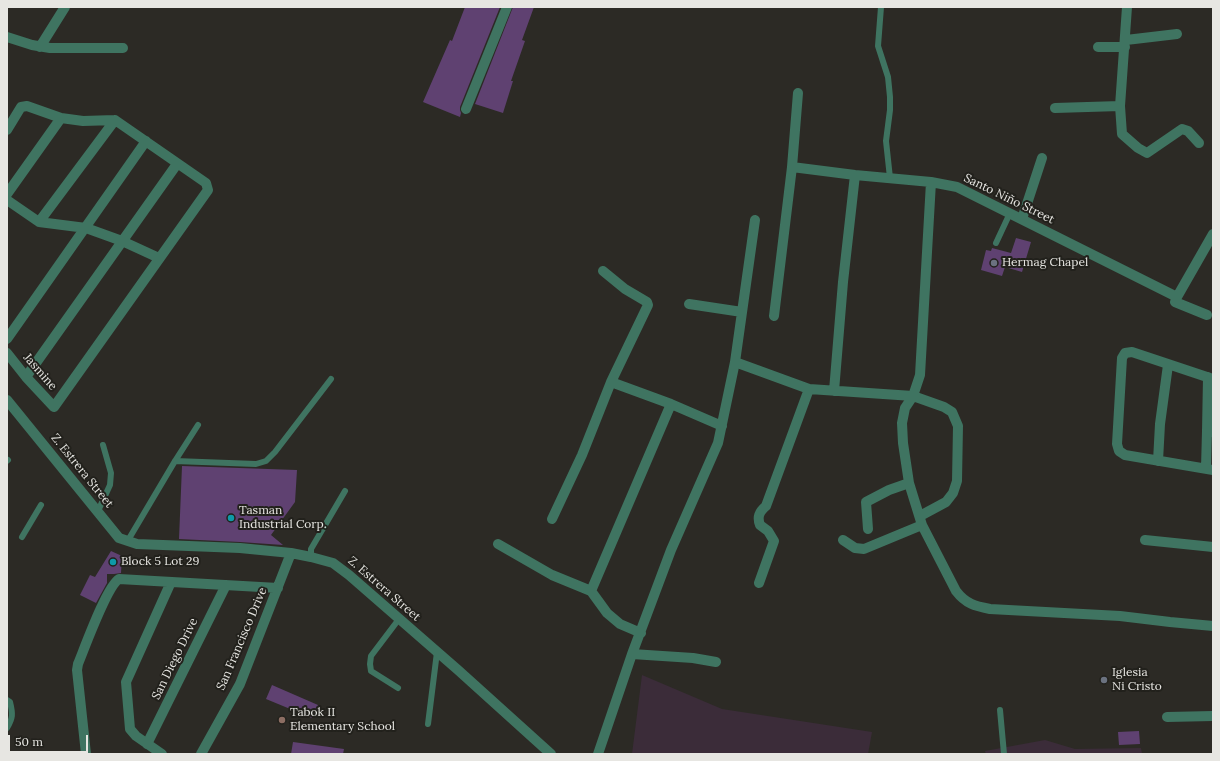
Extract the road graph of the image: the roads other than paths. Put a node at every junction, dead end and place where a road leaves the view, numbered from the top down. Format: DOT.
graph roads {
  1 [pos="65,7"];
  2 [pos="508,7"];
  3 [pos="881,7"];
  4 [pos="1127,7"];
  5 [pos="1177,34"];
  6 [pos="7,37"];
  7 [pos="1125,43"];
  8 [pos="40,47"];
  9 [pos="1098,47"];
  10 [pos="123,48"];
  11 [pos="798,93"];
  12 [pos="1120,106"];
  13 [pos="1055,108"];
  14 [pos="466,109"];
  15 [pos="61,118"];
  16 [pos="115,120"];
  17 [pos="7,130"];
  18 [pos="146,141"];
  19 [pos="1199,143"];
  20 [pos="1042,158"];
  21 [pos="177,164"];
  22 [pos="792,167"];
  23 [pos="855,175"];
  24 [pos="890,178"];
  25 [pos="931,182"];
  26 [pos="7,194"];
  27 [pos="7,200"];
  28 [pos="1010,213"];
  29 [pos="1022,219"];
  30 [pos="755,220"];
  31 [pos="39,222"];
  32 [pos="86,228"];
  33 [pos="1213,234"];
  34 [pos="122,241"];
  35 [pos="996,243"];
  36 [pos="159,258"];
  37 [pos="603,271"];
  38 [pos="1177,297"];
  39 [pos="689,304"];
  40 [pos="742,312"];
  41 [pos="1207,315"];
  42 [pos="774,316"];
  43 [pos="7,340"];
  44 [pos="7,353"];
  45 [pos="735,362"];
  46 [pos="1168,365"];
  47 [pos="26,377"];
  48 [pos="1210,378"];
  49 [pos="331,379"];
  50 [pos="611,382"];
  51 [pos="809,389"];
  52 [pos="834,391"];
  53 [pos="913,396"];
  54 [pos="7,400"];
  55 [pos="671,404"];
  56 [pos="198,425"];
  57 [pos="722,426"];
  58 [pos="1210,432"];
  59 [pos="103,445"];
  60 [pos="175,461"];
  61 [pos="1158,461"];
  62 [pos="1210,469"];
  63 [pos="909,483"];
  64 [pos="345,491"];
  65 [pos="41,505"];
  66 [pos="98,511"];
  67 [pos="552,519"];
  68 [pos="921,520"];
  69 [pos="868,529"];
  70 [pos="22,537"];
  71 [pos="843,540"];
  72 [pos="1145,540"];
  73 [pos="127,542"];
  74 [pos="498,544"];
  75 [pos="1213,546"];
  76 [pos="292,554"];
  77 [pos="311,557"];
  78 [pos="171,582"];
  79 [pos="759,583"];
  80 [pos="226,585"];
  81 [pos="278,588"];
  82 [pos="592,591"];
  83 [pos="399,619"];
  84 [pos="1213,626"];
  85 [pos="641,633"];
  86 [pos="436,652"];
  87 [pos="632,654"];
  88 [pos="716,662"];
  89 [pos="398,688"];
  90 [pos="7,700"];
  91 [pos="1000,710"];
  92 [pos="1213,716"];
  93 [pos="1167,717"];
  94 [pos="428,724"];
  95 [pos="7,728"];
  96 [pos="148,744"];
  97 [pos="86,754"];
  98 [pos="162,754"];
  99 [pos="201,754"];
  100 [pos="551,754"];
  101 [pos="598,754"];
  102 [pos="1004,754"];
  1 -- 8 [label="street"];
  2 -- 14 [label="street"];
  3 -- 24 [label="lane"];
  4 -- 7 [label="street"];
  5 -- 7 [label="street"];
  6 -- 8 [label="street"];
  7 -- 9 [label="street"];
  7 -- 12 [label="street"];
  8 -- 10 [label="street"];
  11 -- 22 [label="street"];
  12 -- 13 [label="street"];
  12 -- 19 [label="street"];
  15 -- 16 [label="street"];
  15 -- 17 [label="street"];
  15 -- 26 [label="street"];
  16 -- 18 [label="street"];
  16 -- 31 [label="street"];
  18 -- 21 [label="street"];
  18 -- 32 [label="street"];
  20 -- 29 [label="street"];
  21 -- 34 [label="street"];
  21 -- 36 [label="street"];
  22 -- 23 [label="street, Santo Niño Street"];
  22 -- 42 [label="street"];
  23 -- 24 [label="street, Santo Niño Street"];
  23 -- 52 [label="street"];
  24 -- 25 [label="street, Santo Niño Street"];
  25 -- 28 [label="street, Santo Niño Street"];
  25 -- 53 [label="street"];
  27 -- 31 [label="street"];
  28 -- 29 [label="street, Santo Niño Street"];
  28 -- 35 [label="lane"];
  29 -- 38 [label="street, Santo Niño Street"];
  30 -- 40 [label="street"];
  31 -- 32 [label="street"];
  32 -- 34 [label="street"];
  32 -- 43 [label="street"];
  33 -- 38 [label="street"];
  34 -- 36 [label="street"];
  34 -- 47 [label="street"];
  36 -- 47 [label="street, Jasmine"];
  37 -- 50 [label="street"];
  38 -- 41 [label="street, Santo Niño Street"];
  39 -- 40 [label="street"];
  40 -- 45 [label="street"];
  44 -- 47 [label="street, Jasmine"];
  45 -- 51 [label="street"];
  45 -- 57 [label="street"];
  46 -- 48 [label="street"];
  46 -- 61 [label="street"];
  46 -- 61 [label="street"];
  48 -- 58 [label="street"];
  49 -- 60 [label="lane"];
  50 -- 55 [label="street"];
  50 -- 67 [label="street"];
  51 -- 52 [label="street"];
  51 -- 79 [label="street"];
  52 -- 53 [label="street"];
  53 -- 63 [label="street"];
  53 -- 68 [label="street"];
  54 -- 66 [label="street, Z. Estrera Street"];
  55 -- 57 [label="street"];
  55 -- 82 [label="street"];
  56 -- 60 [label="lane"];
  57 -- 85 [label="street"];
  58 -- 62 [label="street"];
  59 -- 66 [label="lane"];
  60 -- 73 [label="lane"];
  61 -- 62 [label="street"];
  63 -- 68 [label="street"];
  63 -- 69 [label="street"];
  64 -- 77 [label="lane"];
  65 -- 70 [label="lane"];
  66 -- 73 [label="street, Z. Estrera Street"];
  68 -- 71 [label="street"];
  68 -- 84 [label="street"];
  72 -- 75 [label="street"];
  73 -- 76 [label="street, Z. Estrera Street"];
  74 -- 82 [label="street"];
  76 -- 77 [label="street, Z. Estrera Street"];
  76 -- 81 [label="street, San Francisco Drive"];
  77 -- 83 [label="street, Z. Estrera Street"];
  78 -- 80 [label="street"];
  78 -- 96 [label="street"];
  78 -- 97 [label="street"];
  80 -- 81 [label="street"];
  80 -- 96 [label="street, San Diego Drive"];
  81 -- 99 [label="street, San Francisco Drive"];
  82 -- 85 [label="street"];
  83 -- 86 [label="street, Z. Estrera Street"];
  83 -- 89 [label="lane"];
  85 -- 87 [label="street"];
  86 -- 94 [label="lane"];
  86 -- 100 [label="street, Z. Estrera Street"];
  87 -- 88 [label="street"];
  87 -- 101 [label="street"];
  90 -- 95 [label="lane"];
  91 -- 102 [label="lane"];
  92 -- 93 [label="street"];
  96 -- 98 [label="street"];
}
